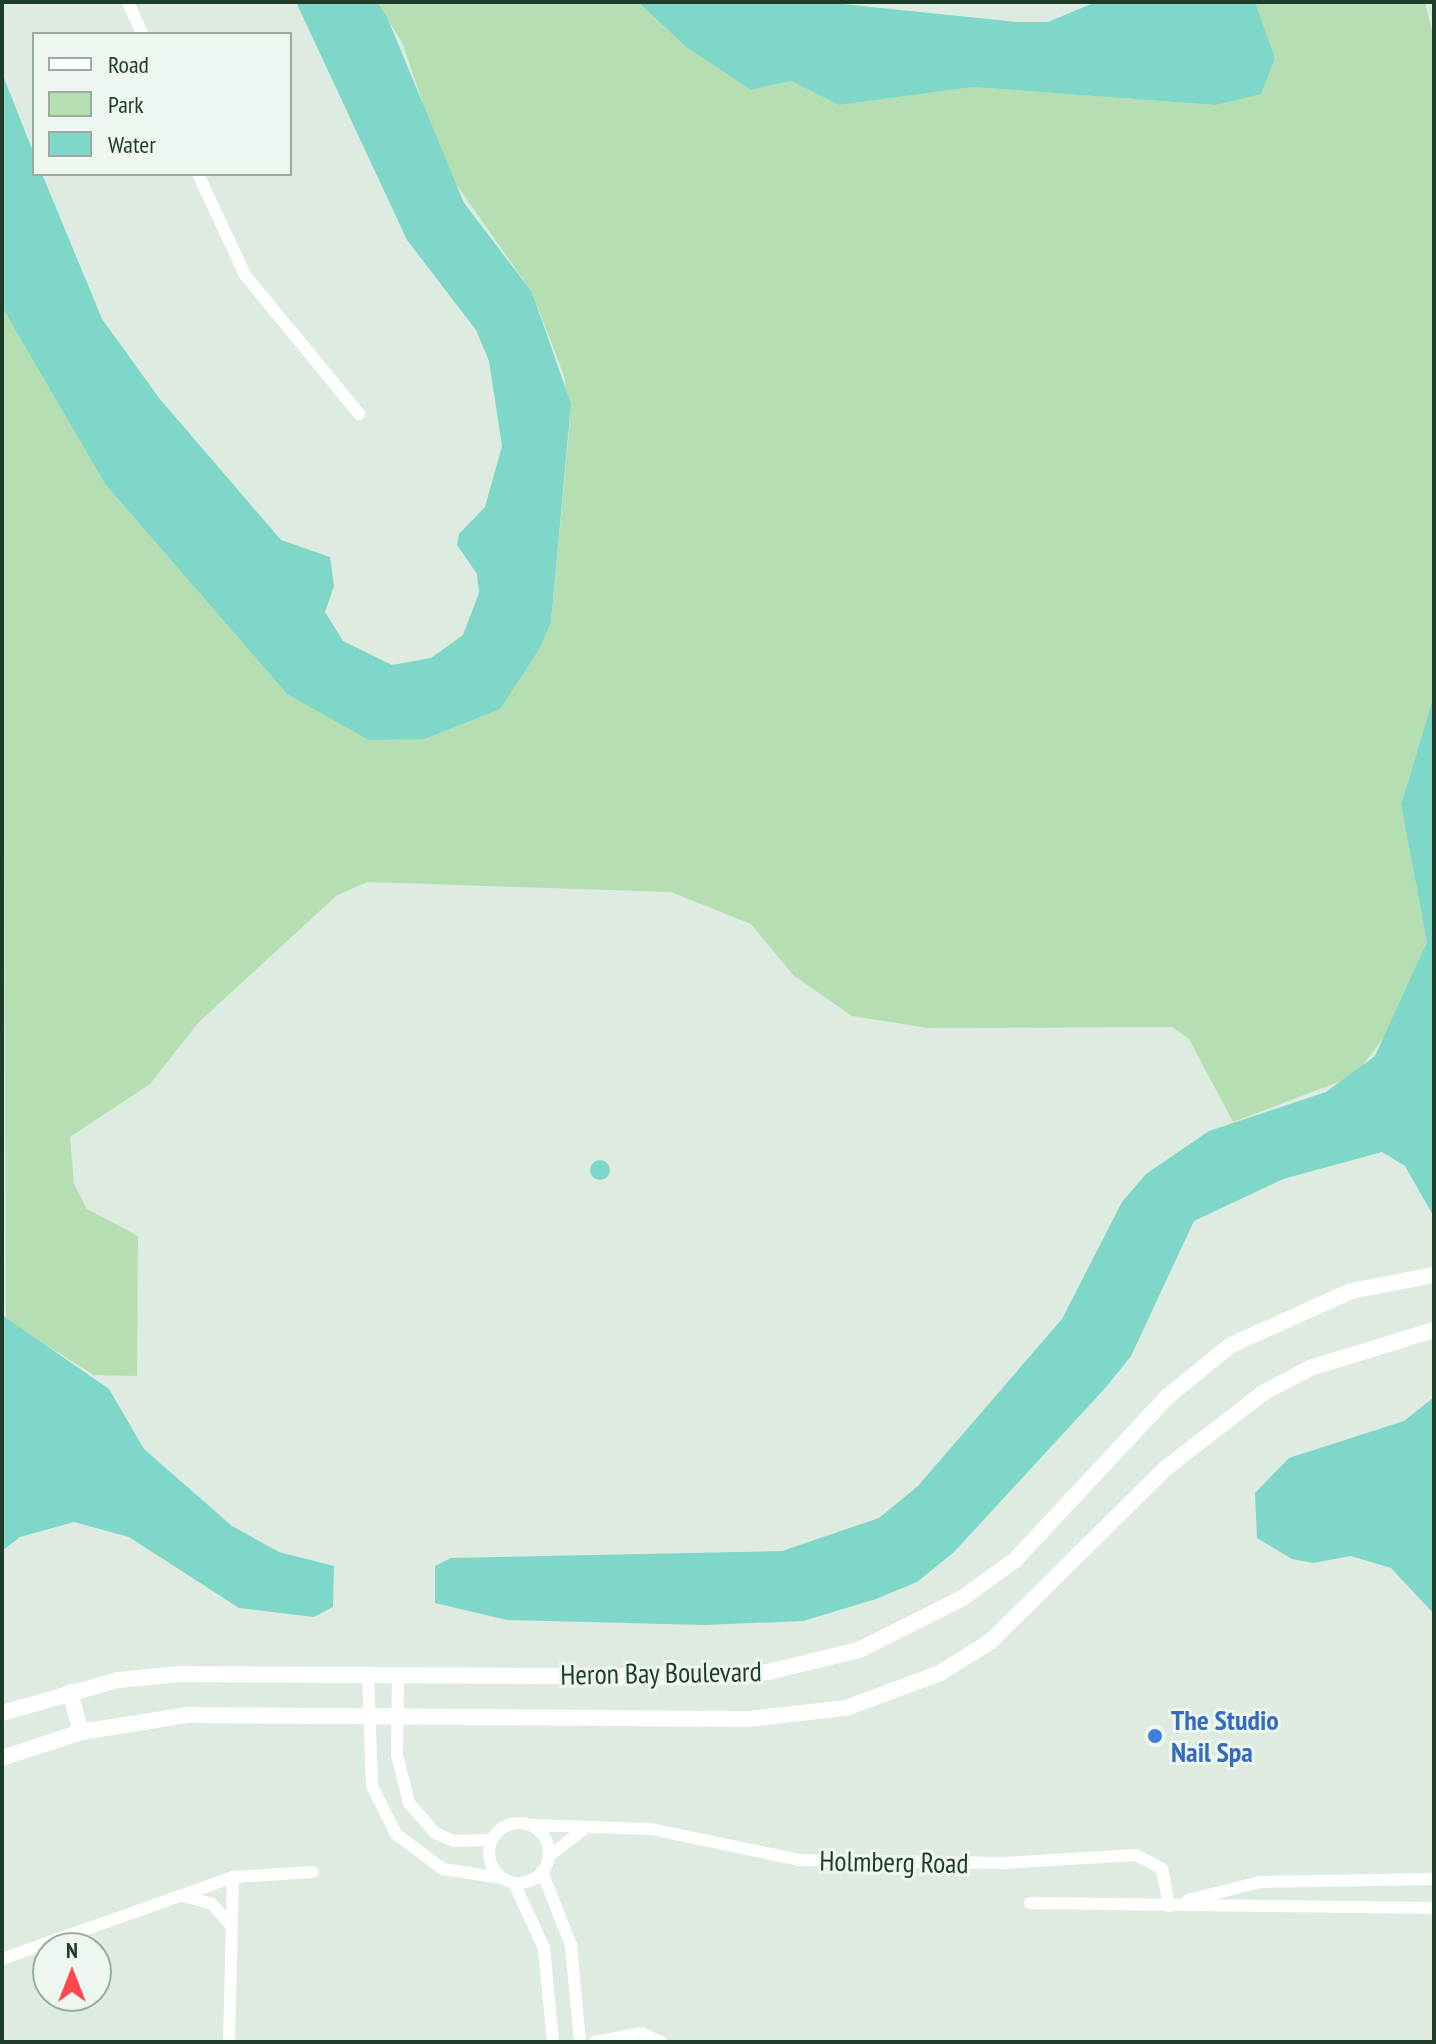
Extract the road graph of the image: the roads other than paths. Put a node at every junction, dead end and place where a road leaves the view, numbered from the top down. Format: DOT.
graph roads {
  1 [pos="128,2"];
  2 [pos="141,32"];
  3 [pos="199,176"];
  4 [pos="359,414"];
  5 [pos="1434,1275"];
  6 [pos="1434,1330"];
  7 [pos="368,1673"];
  8 [pos="398,1673"];
  9 [pos="70,1692"];
  10 [pos="2,1713"];
  11 [pos="369,1717"];
  12 [pos="398,1717"];
  13 [pos="81,1732"];
  14 [pos="2,1758"];
  15 [pos="532,1825"];
  16 [pos="586,1829"];
  17 [pos="491,1840"];
  18 [pos="549,1856"];
  19 [pos="313,1872"];
  20 [pos="542,1872"];
  21 [pos="233,1877"];
  22 [pos="1434,1879"];
  23 [pos="508,1880"];
  24 [pos="179,1896"];
  25 [pos="1030,1903"];
  26 [pos="1169,1906"];
  27 [pos="1434,1908"];
  28 [pos="231,1925"];
  29 [pos="2,1959"];
  30 [pos="575,1978"];
  31 [pos="547,1981"];
  32 [pos="229,2042"];
  33 [pos="553,2042"];
  34 [pos="580,2042"];
  35 [pos="595,2042"];
  36 [pos="661,2042"];
  1 -- 2 [label="street"];
  3 -- 4 [label="street"];
  5 -- 8 [label="street, Heron Bay Boulevard"];
  6 -- 12 [label="street, Heron Bay Boulevard"];
  7 -- 8 [label="street, Heron Bay Boulevard"];
  7 -- 9 [label="street, Heron Bay Boulevard"];
  7 -- 11 [label="street"];
  8 -- 12 [label="street"];
  9 -- 10 [label="street, Heron Bay Boulevard"];
  9 -- 13 [label="street"];
  11 -- 12 [label="street, Heron Bay Boulevard"];
  11 -- 13 [label="street, Heron Bay Boulevard"];
  11 -- 23 [label="street"];
  12 -- 17 [label="street"];
  13 -- 14 [label="street, Heron Bay Boulevard"];
  15 -- 16 [label="street, Holmberg Road"];
  15 -- 17 [label="street"];
  15 -- 18 [label="street"];
  16 -- 18 [label="street"];
  16 -- 26 [label="street, Holmberg Road"];
  17 -- 23 [label="street"];
  18 -- 20 [label="street"];
  19 -- 21 [label="street"];
  20 -- 23 [label="street"];
  20 -- 30 [label="street"];
  21 -- 24 [label="street"];
  21 -- 28 [label="street"];
  22 -- 26 [label="street"];
  23 -- 31 [label="street"];
  24 -- 28 [label="street"];
  24 -- 29 [label="street"];
  25 -- 26 [label="street"];
  26 -- 27 [label="street"];
  28 -- 32 [label="street"];
  30 -- 31 [label="street"];
  30 -- 34 [label="street"];
  31 -- 33 [label="street"];
  35 -- 36 [label="street"];
}
